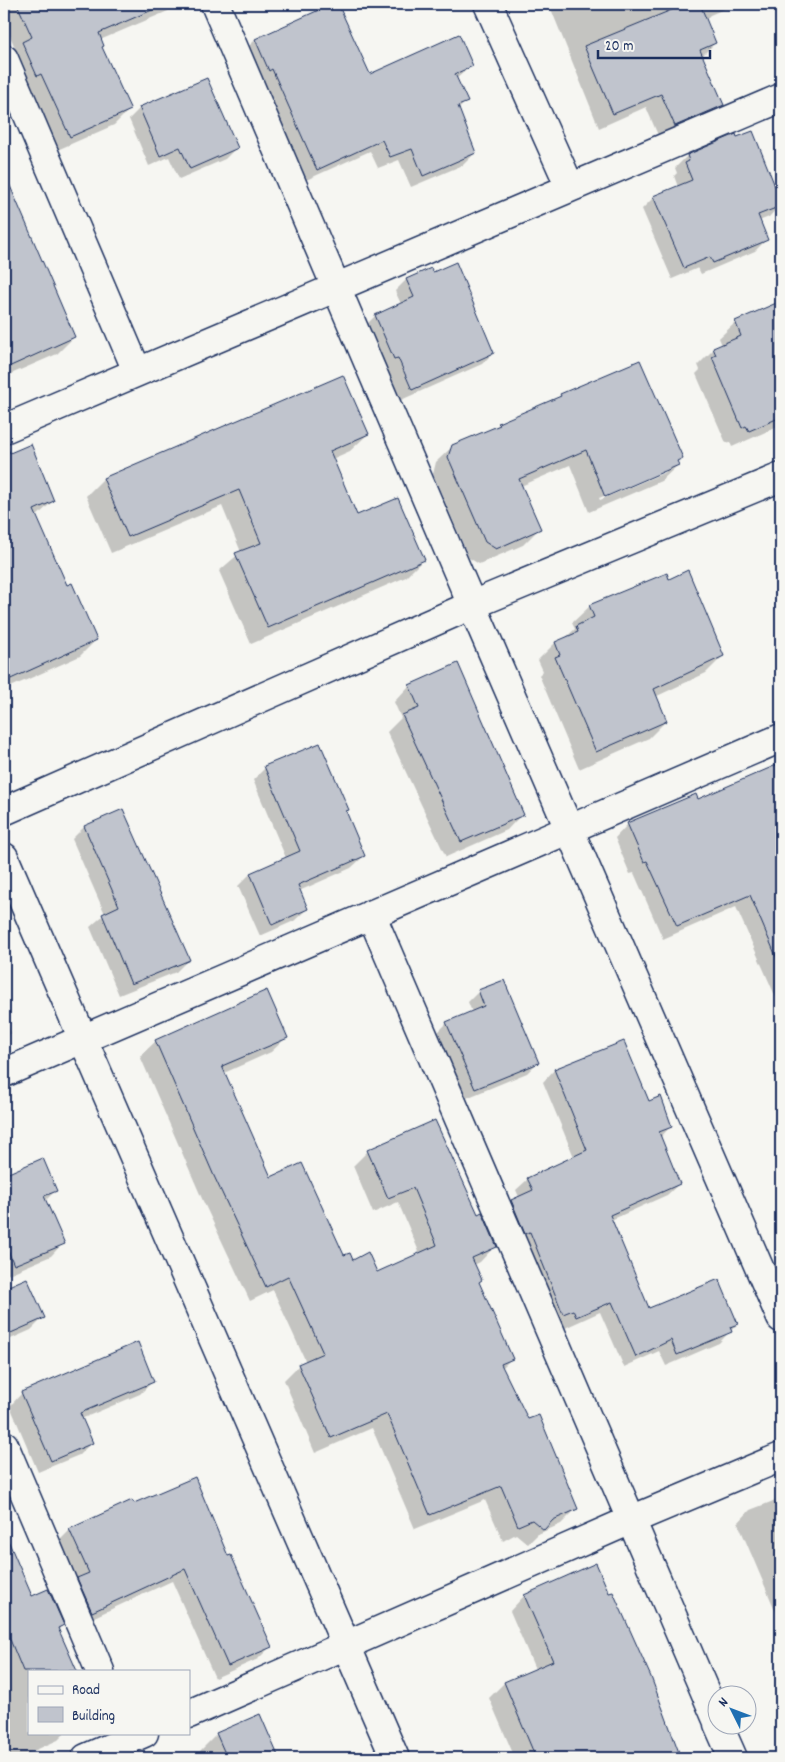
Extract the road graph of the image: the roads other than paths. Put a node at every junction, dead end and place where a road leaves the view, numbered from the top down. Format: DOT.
graph roads {
  1 [pos="215,4"];
  2 [pos="488,4"];
  3 [pos="4,59"];
  4 [pos="781,98"];
  5 [pos="570,188"];
  6 [pos="338,286"];
  7 [pos="137,370"];
  8 [pos="4,429"];
  9 [pos="781,478"];
  10 [pos="472,605"];
  11 [pos="781,738"];
  12 [pos="4,811"];
  13 [pos="571,829"];
  14 [pos="4,857"];
  15 [pos="371,914"];
  16 [pos="83,1039"];
  17 [pos="4,1073"];
  18 [pos="781,1318"];
  19 [pos="4,1445"];
  20 [pos="781,1456"];
  21 [pos="631,1520"];
  22 [pos="346,1645"];
  23 [pos="100,1670"];
  24 [pos="708,1700"];
  25 [pos="190,1714"];
  26 [pos="723,1734"];
  27 [pos="134,1735"];
  28 [pos="86,1758"];
  29 [pos="395,1758"];
  30 [pos="733,1758"];
  1 -- 6 [label="street"];
  2 -- 5 [label="street"];
  3 -- 7 [label="street"];
  4 -- 5 [label="street"];
  5 -- 6 [label="street"];
  6 -- 7 [label="street"];
  6 -- 10 [label="street"];
  7 -- 8 [label="street"];
  9 -- 10 [label="street"];
  10 -- 12 [label="street"];
  10 -- 13 [label="street"];
  11 -- 13 [label="street"];
  13 -- 15 [label="street"];
  13 -- 18 [label="street"];
  14 -- 16 [label="street"];
  15 -- 16 [label="street"];
  15 -- 21 [label="street"];
  16 -- 17 [label="street"];
  16 -- 22 [label="street"];
  19 -- 23 [label="street"];
  20 -- 21 [label="street"];
  21 -- 22 [label="street"];
  21 -- 24 [label="street"];
  22 -- 25 [label="street"];
  22 -- 29 [label="street"];
  26 -- 30 [label="street"];
  27 -- 28 [label="street"];
}
